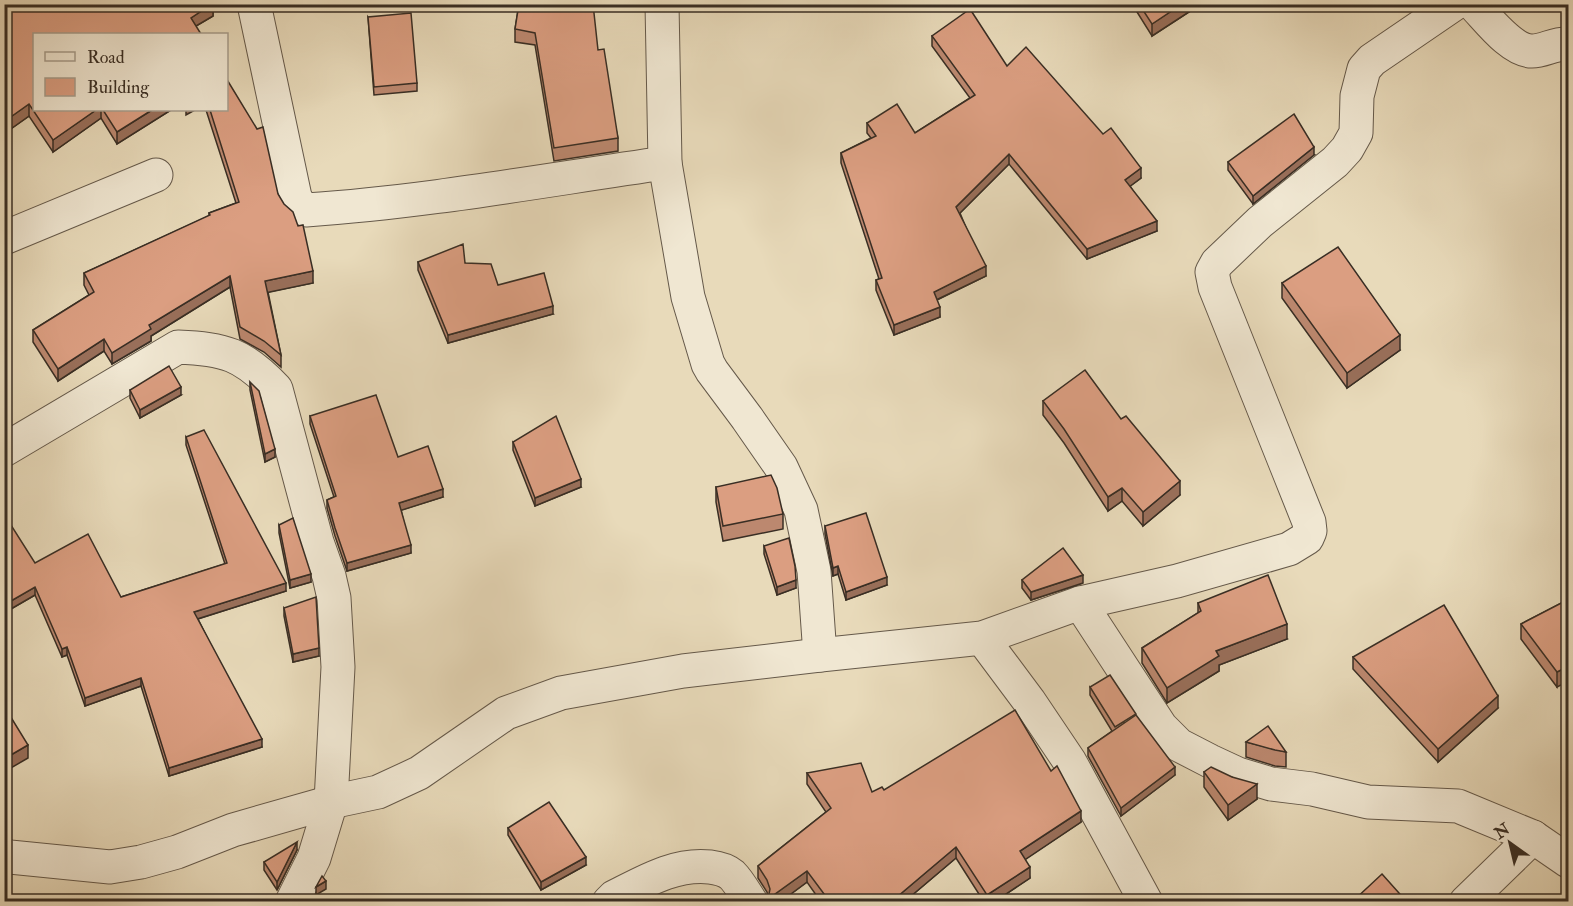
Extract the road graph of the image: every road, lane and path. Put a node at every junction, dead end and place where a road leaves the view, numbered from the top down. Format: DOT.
graph roads {
  1 [pos="254,4"];
  2 [pos="662,4"];
  3 [pos="1454,4"];
  4 [pos="1473,4"];
  5 [pos="1569,44"];
  6 [pos="665,163"];
  7 [pos="156,175"];
  8 [pos="4,238"];
  9 [pos="4,450"];
  10 [pos="1080,603"];
  11 [pos="982,638"];
  12 [pos="820,655"];
  13 [pos="331,802"];
  14 [pos="1533,837"];
  15 [pos="4,855"];
  16 [pos="1569,861"];
  17 [pos="292,902"];
  18 [pos="609,902"];
  19 [pos="751,902"];
  20 [pos="1146,902"];
  21 [pos="1466,902"];
  1 -- 6 [label="street"];
  2 -- 6 [label="street"];
  3 -- 10 [label="street"];
  4 -- 5 [label="street"];
  6 -- 12 [label="street"];
  7 -- 8 [label="street"];
  9 -- 13 [label="street"];
  10 -- 11 [label="street"];
  10 -- 14 [label="street"];
  11 -- 12 [label="street"];
  11 -- 20 [label="street"];
  12 -- 13 [label="street"];
  13 -- 15 [label="street"];
  13 -- 17 [label="street"];
  14 -- 16 [label="street"];
  14 -- 21 [label="street"];
  18 -- 19 [label="street"];
}
